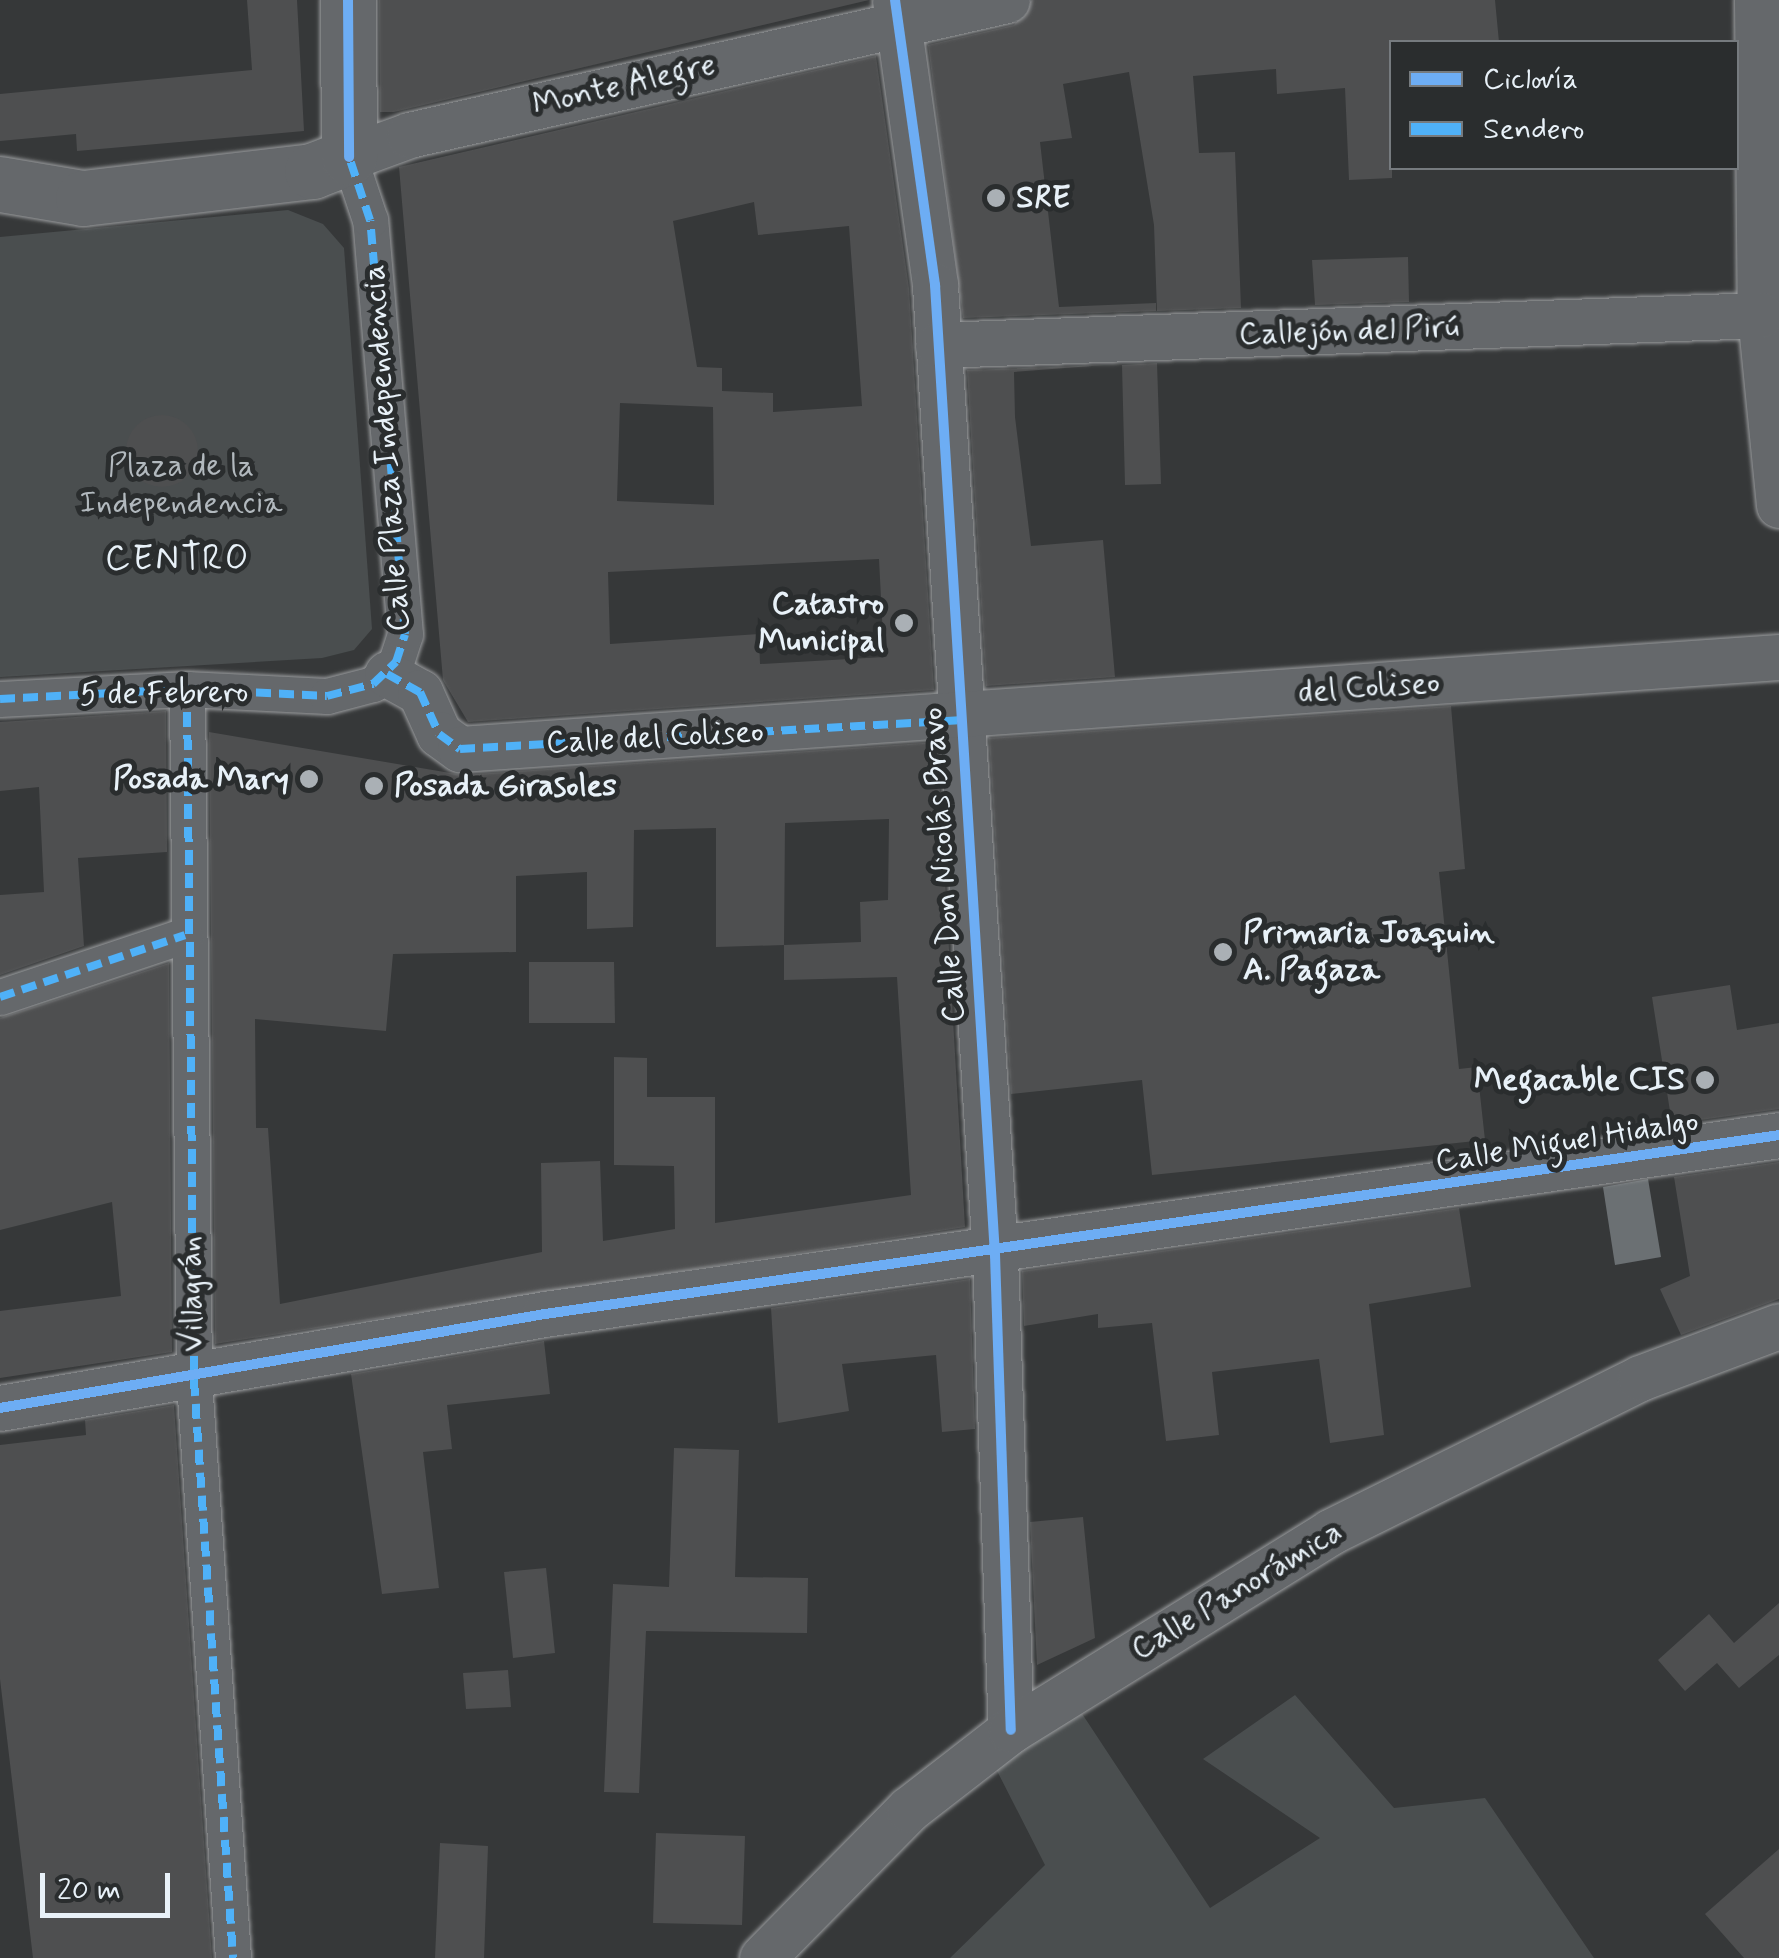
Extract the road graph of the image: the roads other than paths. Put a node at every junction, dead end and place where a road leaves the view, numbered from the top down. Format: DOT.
graph roads {
  1 [pos="348,0"];
  2 [pos="1007,0"];
  3 [pos="1757,0"];
  4 [pos="898,10"];
  5 [pos="349,157"];
  6 [pos="0,184"];
  7 [pos="1760,315"];
  8 [pos="938,345"];
  9 [pos="1779,504"];
  10 [pos="1779,656"];
  11 [pos="386,674"];
  12 [pos="187,689"];
  13 [pos="327,696"];
  14 [pos="0,699"];
  15 [pos="959,720"];
  16 [pos="184,936"];
  17 [pos="0,997"];
  18 [pos="1779,1135"];
  19 [pos="995,1254"];
  20 [pos="1779,1326"];
  21 [pos="194,1381"];
  22 [pos="0,1408"];
  23 [pos="1011,1730"];
  24 [pos="233,1958"];
  25 [pos="762,1958"];
  1 -- 5 [label="street"];
  2 -- 4 [label="street, Monte Alegre"];
  3 -- 7 [label="street"];
  4 -- 5 [label="street, Monte Alegre"];
  4 -- 8 [label="street, Calle Don Nicolás Bravo"];
  5 -- 6 [label="street"];
  5 -- 11 [label="street, Calle Plaza Independencia"];
  7 -- 8 [label="street, Callejón del Pirú"];
  7 -- 9 [label="street"];
  8 -- 15 [label="street, Calle Don Nicolás Bravo"];
  10 -- 15 [label="street, del Coliseo"];
  11 -- 13 [label="street, Calle Plaza Independencia"];
  11 -- 15 [label="street, Calle del Coliseo"];
  12 -- 13 [label="street, 5 de Febrero"];
  12 -- 14 [label="street, 5 de Febrero"];
  12 -- 16 [label="street, Villagrán"];
  15 -- 19 [label="street, Calle Don Nicolás Bravo"];
  16 -- 17 [label="street"];
  16 -- 21 [label="street, Villagrán"];
  18 -- 19 [label="street, Calle Miguel Hidalgo"];
  19 -- 21 [label="street, Calle Miguel Hidalgo"];
  19 -- 23 [label="street, Calle Don Nicolás Bravo"];
  20 -- 23 [label="street, Calle Panorámica"];
  21 -- 22 [label="street, Calle Miguel Hidalgo"];
  21 -- 24 [label="street, Villagrán"];
  23 -- 25 [label="street, Calle Panorámica"];
}
